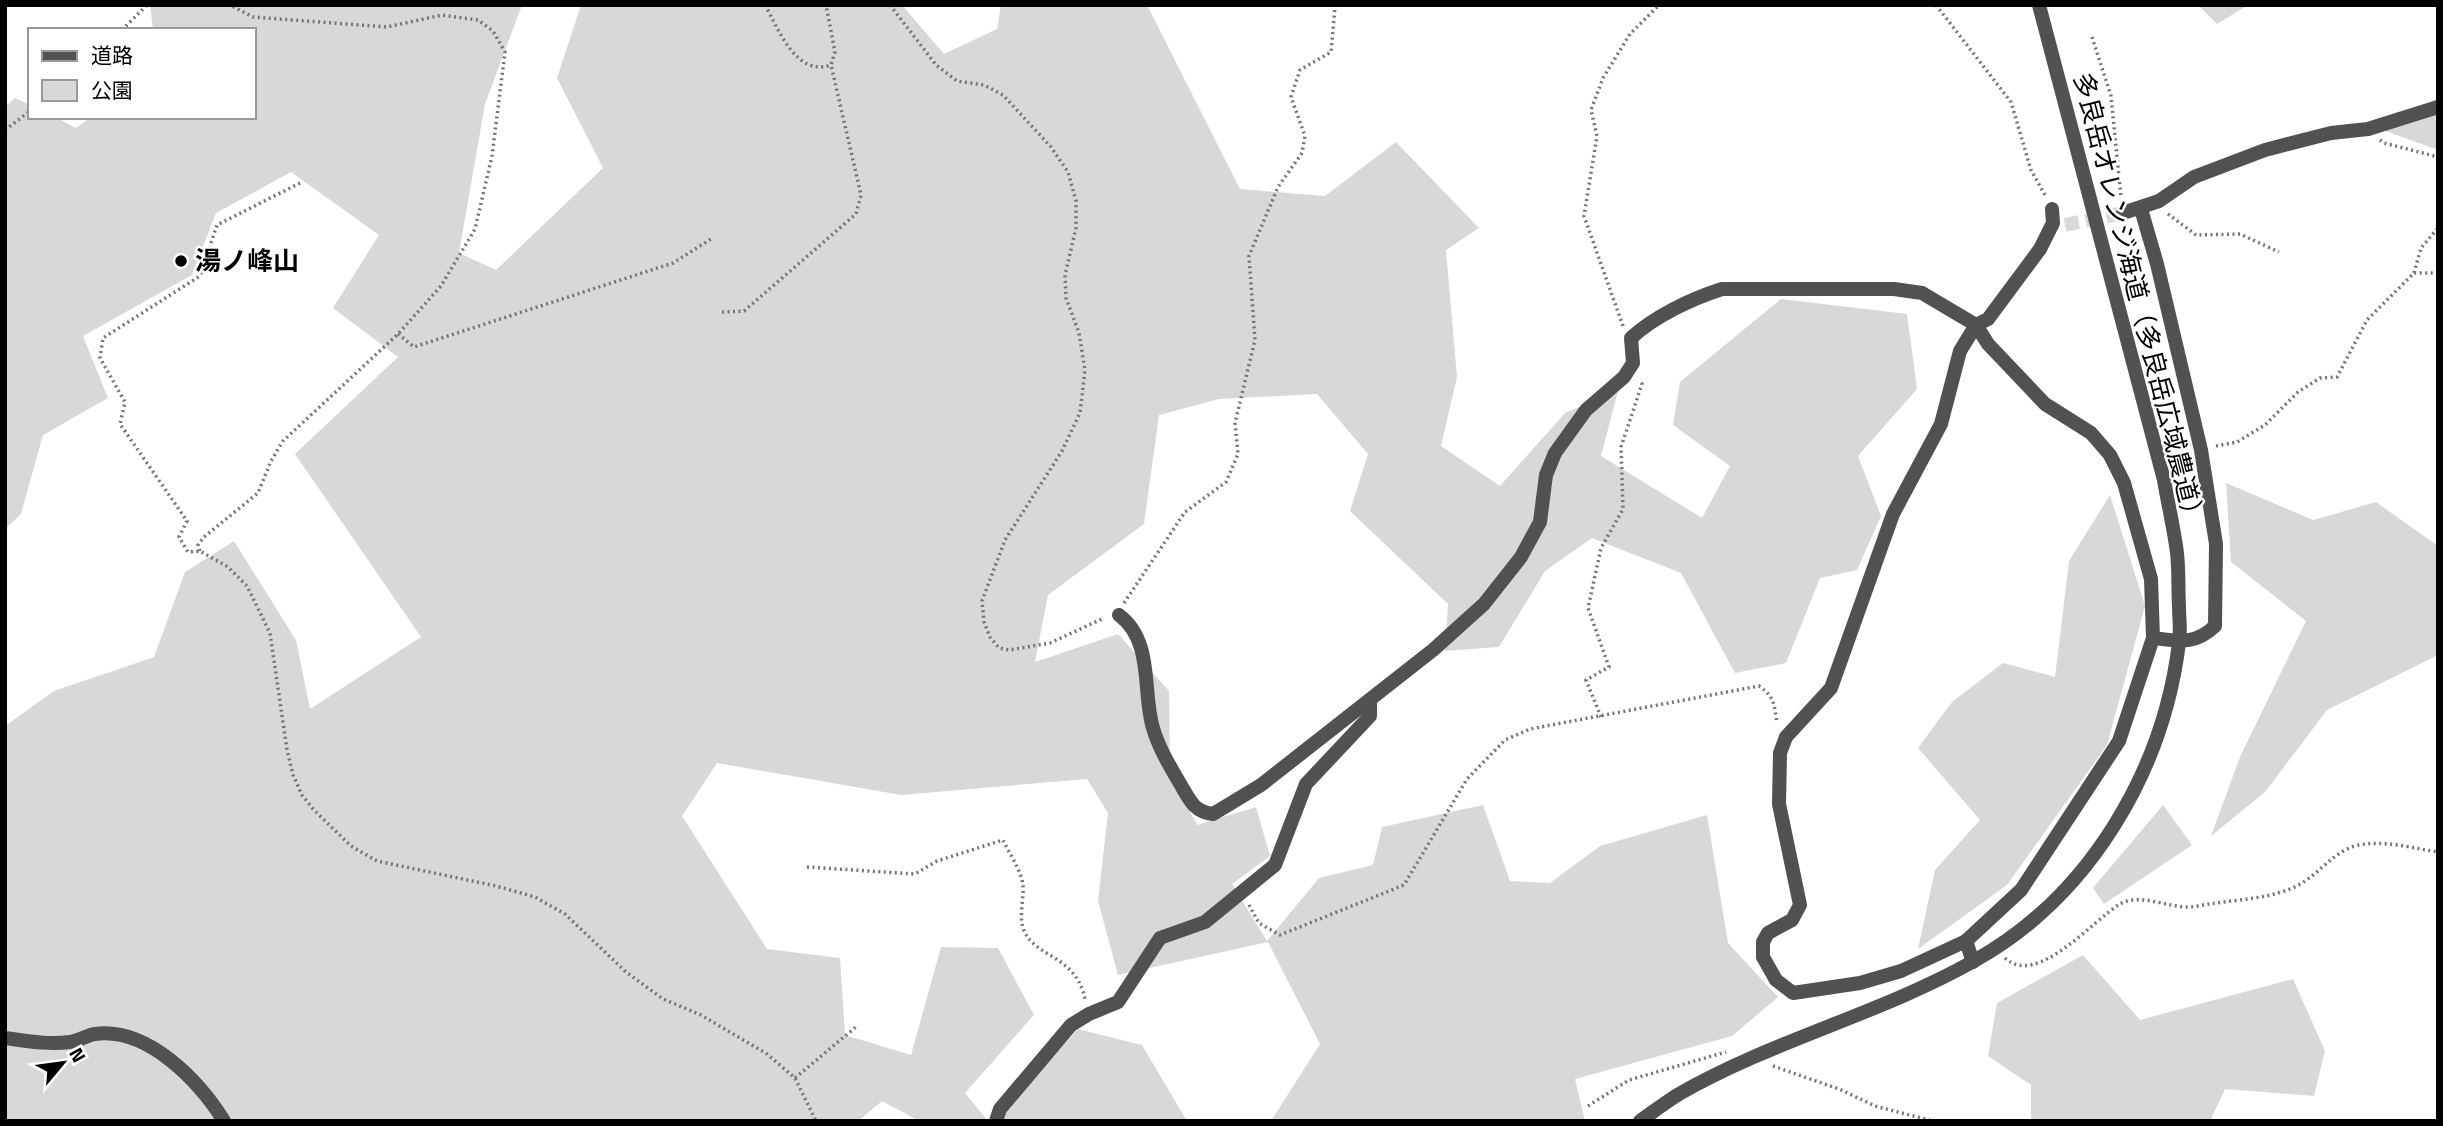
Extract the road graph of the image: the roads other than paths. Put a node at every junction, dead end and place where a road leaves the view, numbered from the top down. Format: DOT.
graph roads {
  1 [pos="2039,5"];
  2 [pos="2438,107"];
  3 [pos="2141,209"];
  4 [pos="2123,213"];
  5 [pos="2057,219"];
  6 [pos="1976,325"];
  7 [pos="1119,615"];
  8 [pos="2153,638"];
  9 [pos="2180,641"];
  10 [pos="1370,700"];
  11 [pos="1966,941"];
  12 [pos="1973,962"];
  13 [pos="5,1038"];
  14 [pos="224,1121"];
  15 [pos="996,1121"];
  16 [pos="1640,1121"];
  1 -- 9 [label="street, 多良岳オレンジ海道（多良岳広域農道）"];
  2 -- 3 [label="street"];
  3 -- 4 [label="street"];
  3 -- 9 [label="street"];
  5 -- 6 [label="street"];
  6 -- 8 [label="street"];
  6 -- 10 [label="street"];
  6 -- 11 [label="street"];
  7 -- 10 [label="street"];
  8 -- 9 [label="street"];
  8 -- 11 [label="street"];
  9 -- 12 [label="street, 多良岳オレンジ海道（多良岳広域農道）"];
  10 -- 15 [label="street"];
  11 -- 12 [label="street"];
  12 -- 16 [label="street, 多良岳オレンジ海道（多良岳広域農道）"];
  13 -- 14 [label="street"];
}
